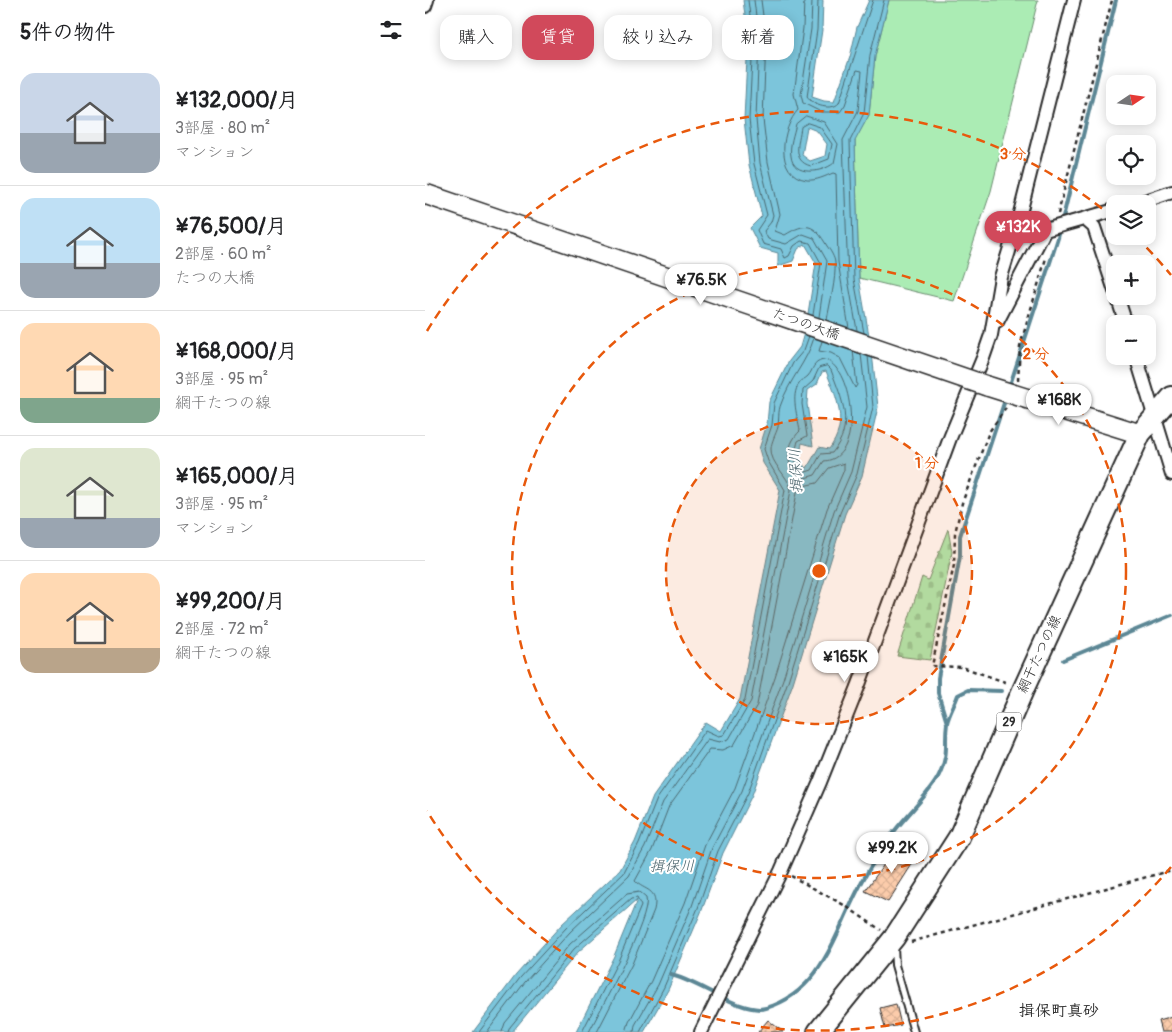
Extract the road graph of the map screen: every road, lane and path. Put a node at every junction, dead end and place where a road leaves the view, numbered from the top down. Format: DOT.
graph roads {
  1 [pos="427,0"];
  2 [pos="1075,0"];
  3 [pos="1112,0"];
  4 [pos="425,6"];
  5 [pos="1172,192"];
  6 [pos="425,194"];
  7 [pos="1156,197"];
  8 [pos="1106,213"];
  9 [pos="1086,220"];
  10 [pos="1055,228"];
  11 [pos="1047,255"];
  12 [pos="1106,263"];
  13 [pos="991,335"];
  14 [pos="1139,365"];
  15 [pos="1017,380"];
  16 [pos="1172,397"];
  17 [pos="1009,404"];
  18 [pos="1155,418"];
  19 [pos="1140,434"];
  20 [pos="1172,474"];
  21 [pos="1023,690"];
  22 [pos="1172,870"];
  23 [pos="781,871"];
  24 [pos="894,938"];
  25 [pos="701,1032"];
  26 [pos="818,1032"];
  27 [pos="914,1032"];
  1 -- 4 [label="street"];
  2 -- 13 [label="street"];
  3 -- 10 [label="path"];
  5 -- 7 [label="street"];
  6 -- 19 [label="street, たつの大橋, bridge"];
  8 -- 9 [label="street"];
  9 -- 10 [label="street"];
  9 -- 12 [label="street"];
  10 -- 13 [label="street"];
  11 -- 15 [label="path"];
  13 -- 23 [label="street"];
  14 -- 18 [label="street"];
  16 -- 18 [label="main road, 網干たつの線 / 29"];
  17 -- 21 [label="path"];
  18 -- 19 [label="main road, 網干たつの線 / 29"];
  18 -- 20 [label="street"];
  19 -- 21 [label="main road, 網干たつの線 / 29"];
  21 -- 24 [label="main road, 網干たつの線 / 29"];
  22 -- 24 [label="path"];
  23 -- 24 [label="path"];
  23 -- 25 [label="street"];
  24 -- 26 [label="main road, 網干たつの線 / 29"];
  24 -- 27 [label="lane"];
}
